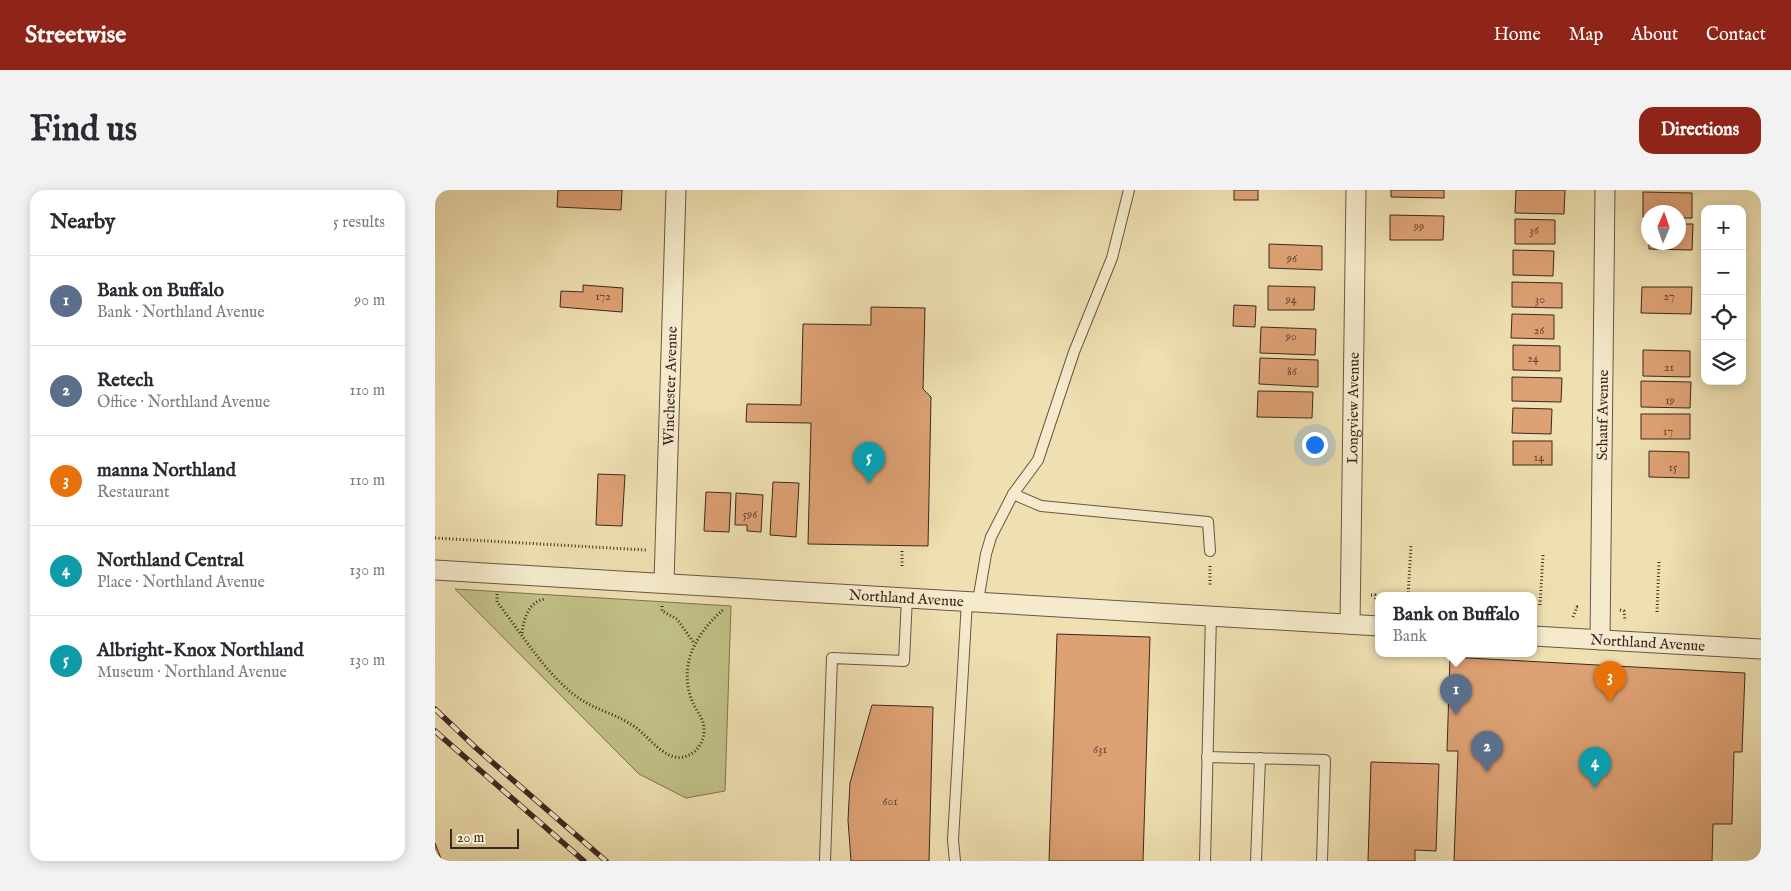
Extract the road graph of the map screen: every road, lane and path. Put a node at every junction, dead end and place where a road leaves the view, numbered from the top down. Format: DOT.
graph roads {
  1 [pos="676,190"];
  2 [pos="1129,190"];
  3 [pos="1356,190"];
  4 [pos="1605,190"];
  5 [pos="1013,494"];
  6 [pos="435,538"];
  7 [pos="1411,546"];
  8 [pos="902,549"];
  9 [pos="649,550"];
  10 [pos="1210,551"];
  11 [pos="1543,555"];
  12 [pos="1659,562"];
  13 [pos="902,566"];
  14 [pos="435,570"];
  15 [pos="664,582"];
  16 [pos="497,590"];
  17 [pos="1408,592"];
  18 [pos="907,597"];
  19 [pos="544,599"];
  20 [pos="973,601"];
  21 [pos="1540,605"];
  22 [pos="662,606"];
  23 [pos="724,610"];
  24 [pos="1657,612"];
  25 [pos="1211,615"];
  26 [pos="1351,624"];
  27 [pos="1375,626"];
  28 [pos="522,634"];
  29 [pos="1537,636"];
  30 [pos="1600,640"];
  31 [pos="694,643"];
  32 [pos="1761,649"];
  33 [pos="1207,757"];
  34 [pos="1260,758"];
  35 [pos="825,861"];
  36 [pos="955,861"];
  37 [pos="1205,861"];
  38 [pos="1256,861"];
  39 [pos="1322,861"];
  1 -- 15 [label="street, Winchester Avenue"];
  2 -- 5 [label="lane"];
  3 -- 26 [label="street, Longview Avenue"];
  4 -- 30 [label="street, Schauf Avenue"];
  5 -- 10 [label="lane"];
  5 -- 20 [label="lane"];
  6 -- 9 [label="path"];
  7 -- 17 [label="path"];
  8 -- 13 [label="path"];
  11 -- 21 [label="path"];
  12 -- 24 [label="path"];
  14 -- 15 [label="street, Northland Avenue"];
  15 -- 18 [label="street, Northland Avenue"];
  16 -- 28 [label="path"];
  18 -- 20 [label="street, Northland Avenue"];
  18 -- 35 [label="lane"];
  19 -- 28 [label="path"];
  20 -- 25 [label="street, Northland Avenue"];
  20 -- 36 [label="lane"];
  22 -- 31 [label="path"];
  23 -- 31 [label="path"];
  25 -- 26 [label="street, Northland Avenue"];
  25 -- 33 [label="lane"];
  26 -- 27 [label="street, Northland Avenue"];
  28 -- 31 [label="path"];
  29 -- 30 [label="street, Northland Avenue"];
  30 -- 32 [label="street, Northland Avenue"];
  33 -- 34 [label="lane"];
  33 -- 37 [label="lane"];
  34 -- 38 [label="lane"];
  34 -- 39 [label="lane"];
}
